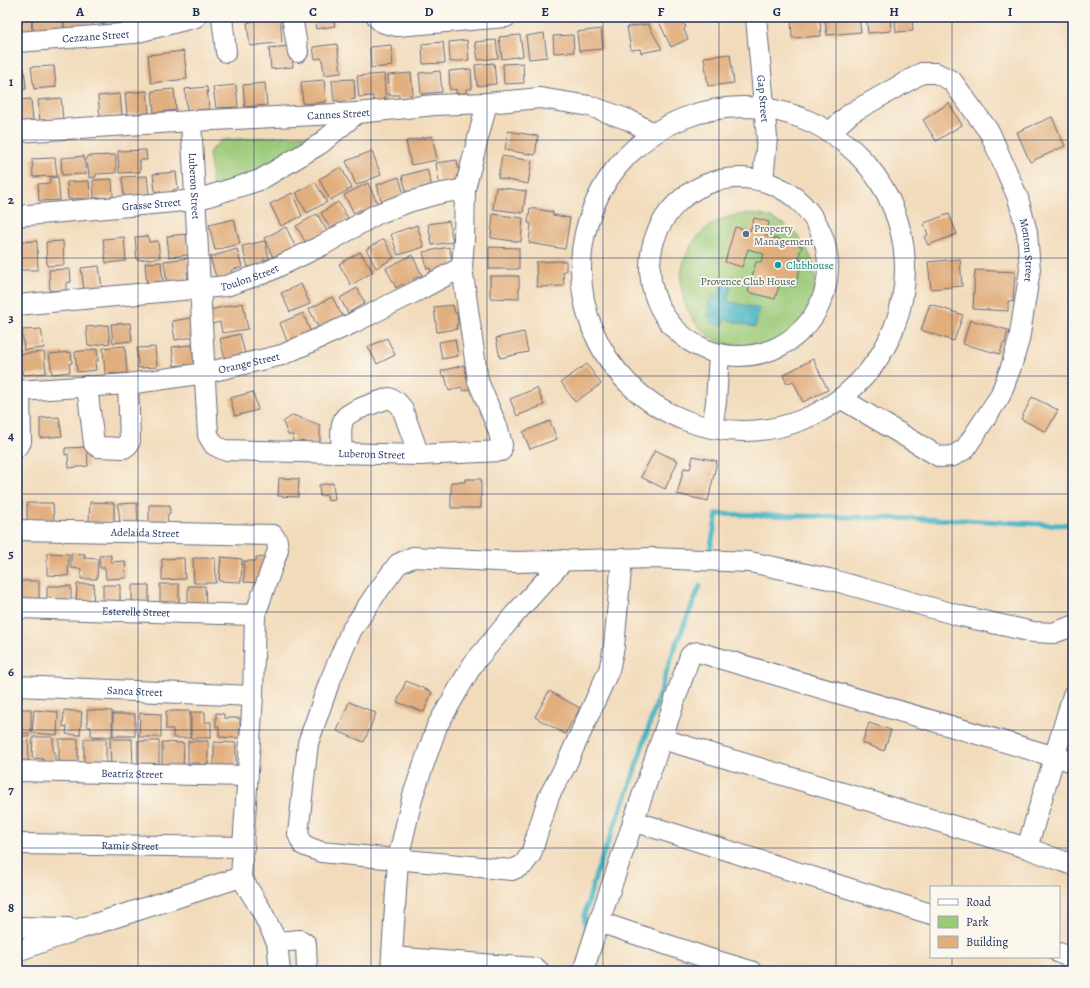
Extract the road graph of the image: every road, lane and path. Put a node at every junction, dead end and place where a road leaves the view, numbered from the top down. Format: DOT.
graph roads {
  1 [pos="196,17"];
  2 [pos="222,17"];
  3 [pos="292,17"];
  4 [pos="377,17"];
  5 [pos="506,17"];
  6 [pos="756,17"];
  7 [pos="17,42"];
  8 [pos="226,52"];
  9 [pos="298,52"];
  10 [pos="487,103"];
  11 [pos="765,108"];
  12 [pos="357,113"];
  13 [pos="191,121"];
  14 [pos="17,132"];
  15 [pos="830,132"];
  16 [pos="653,133"];
  17 [pos="763,181"];
  18 [pos="465,189"];
  19 [pos="196,200"];
  20 [pos="17,216"];
  21 [pos="462,267"];
  22 [pos="201,290"];
  23 [pos="17,305"];
  24 [pos="719,354"];
  25 [pos="205,373"];
  26 [pos="128,384"];
  27 [pos="87,386"];
  28 [pos="18,390"];
  29 [pos="842,399"];
  30 [pos="712,428"];
  31 [pos="17,447"];
  32 [pos="342,453"];
  33 [pos="419,455"];
  34 [pos="17,530"];
  35 [pos="622,558"];
  36 [pos="564,560"];
  37 [pos="17,608"];
  38 [pos="255,615"];
  39 [pos="1073,626"];
  40 [pos="17,686"];
  41 [pos="1073,695"];
  42 [pos="253,696"];
  43 [pos="662,739"];
  44 [pos="1064,759"];
  45 [pos="17,771"];
  46 [pos="247,776"];
  47 [pos="633,821"];
  48 [pos="17,844"];
  49 [pos="244,847"];
  50 [pos="1027,848"];
  51 [pos="398,859"];
  52 [pos="1073,865"];
  53 [pos="241,877"];
  54 [pos="930,914"];
  55 [pos="599,922"];
  56 [pos="17,927"];
  57 [pos="82,928"];
  58 [pos="277,942"];
  59 [pos="17,952"];
  60 [pos="1060,953"];
  61 [pos="1073,958"];
  62 [pos="392,964"];
  63 [pos="706,965"];
  64 [pos="280,971"];
  65 [pos="307,971"];
  66 [pos="539,971"];
  67 [pos="583,971"];
  68 [pos="751,971"];
  1 -- 7 [label="street, Cezzane Street"];
  2 -- 8 [label="street"];
  3 -- 9 [label="street"];
  4 -- 5 [label="street"];
  6 -- 11 [label="street, Gap Street"];
  10 -- 12 [label="street, Cannes Street"];
  10 -- 16 [label="street, Cannes Street"];
  10 -- 18 [label="street, Luberon Street"];
  11 -- 15 [label="street"];
  11 -- 16 [label="street"];
  11 -- 17 [label="street, Gap Street"];
  12 -- 13 [label="street, Cannes Street"];
  12 -- 19 [label="street, Grasse Street"];
  13 -- 14 [label="street, Cannes Street"];
  13 -- 19 [label="street, Luberon Street"];
  15 -- 29 [label="street"];
  15 -- 29 [label="street, Menton Street"];
  16 -- 30 [label="street"];
  17 -- 24 [label="street"];
  17 -- 24 [label="street"];
  18 -- 21 [label="street, Luberon Street"];
  18 -- 22 [label="street, Toulon Street"];
  19 -- 20 [label="street, Grasse Street"];
  19 -- 22 [label="street, Luberon Street"];
  21 -- 25 [label="street, Orange Street"];
  21 -- 33 [label="street, Luberon Street"];
  22 -- 23 [label="street, Toulon Street"];
  22 -- 25 [label="street, Luberon Street"];
  24 -- 30 [label="street"];
  25 -- 26 [label="street, Orange Street"];
  25 -- 32 [label="street, Luberon Street"];
  26 -- 27 [label="street, Orange Street"];
  26 -- 27 [label="street"];
  27 -- 28 [label="street, Orange Street"];
  28 -- 31 [label="street"];
  29 -- 30 [label="street"];
  32 -- 33 [label="street, Luberon Street"];
  32 -- 33 [label="street"];
  34 -- 38 [label="street, Adelaida Street"];
  35 -- 36 [label="street"];
  35 -- 39 [label="street"];
  35 -- 51 [label="street"];
  36 -- 51 [label="street"];
  36 -- 51 [label="street"];
  37 -- 38 [label="street, Esterelle Street"];
  38 -- 42 [label="street"];
  40 -- 42 [label="street, Sanca Street"];
  41 -- 44 [label="street"];
  42 -- 46 [label="street"];
  43 -- 44 [label="street"];
  43 -- 47 [label="street"];
  43 -- 50 [label="street"];
  44 -- 50 [label="street"];
  45 -- 46 [label="street, Beatriz Street"];
  46 -- 49 [label="street"];
  47 -- 54 [label="street"];
  47 -- 55 [label="street"];
  48 -- 49 [label="street, Ramir Street"];
  49 -- 53 [label="street"];
  50 -- 52 [label="street"];
  51 -- 62 [label="street"];
  53 -- 57 [label="street"];
  53 -- 58 [label="street"];
  55 -- 63 [label="street"];
  55 -- 67 [label="street"];
  56 -- 57 [label="street"];
  57 -- 59 [label="street"];
  58 -- 64 [label="street"];
  58 -- 65 [label="street"];
  60 -- 61 [label="street"];
  62 -- 66 [label="street"];
  63 -- 68 [label="street"];
}
